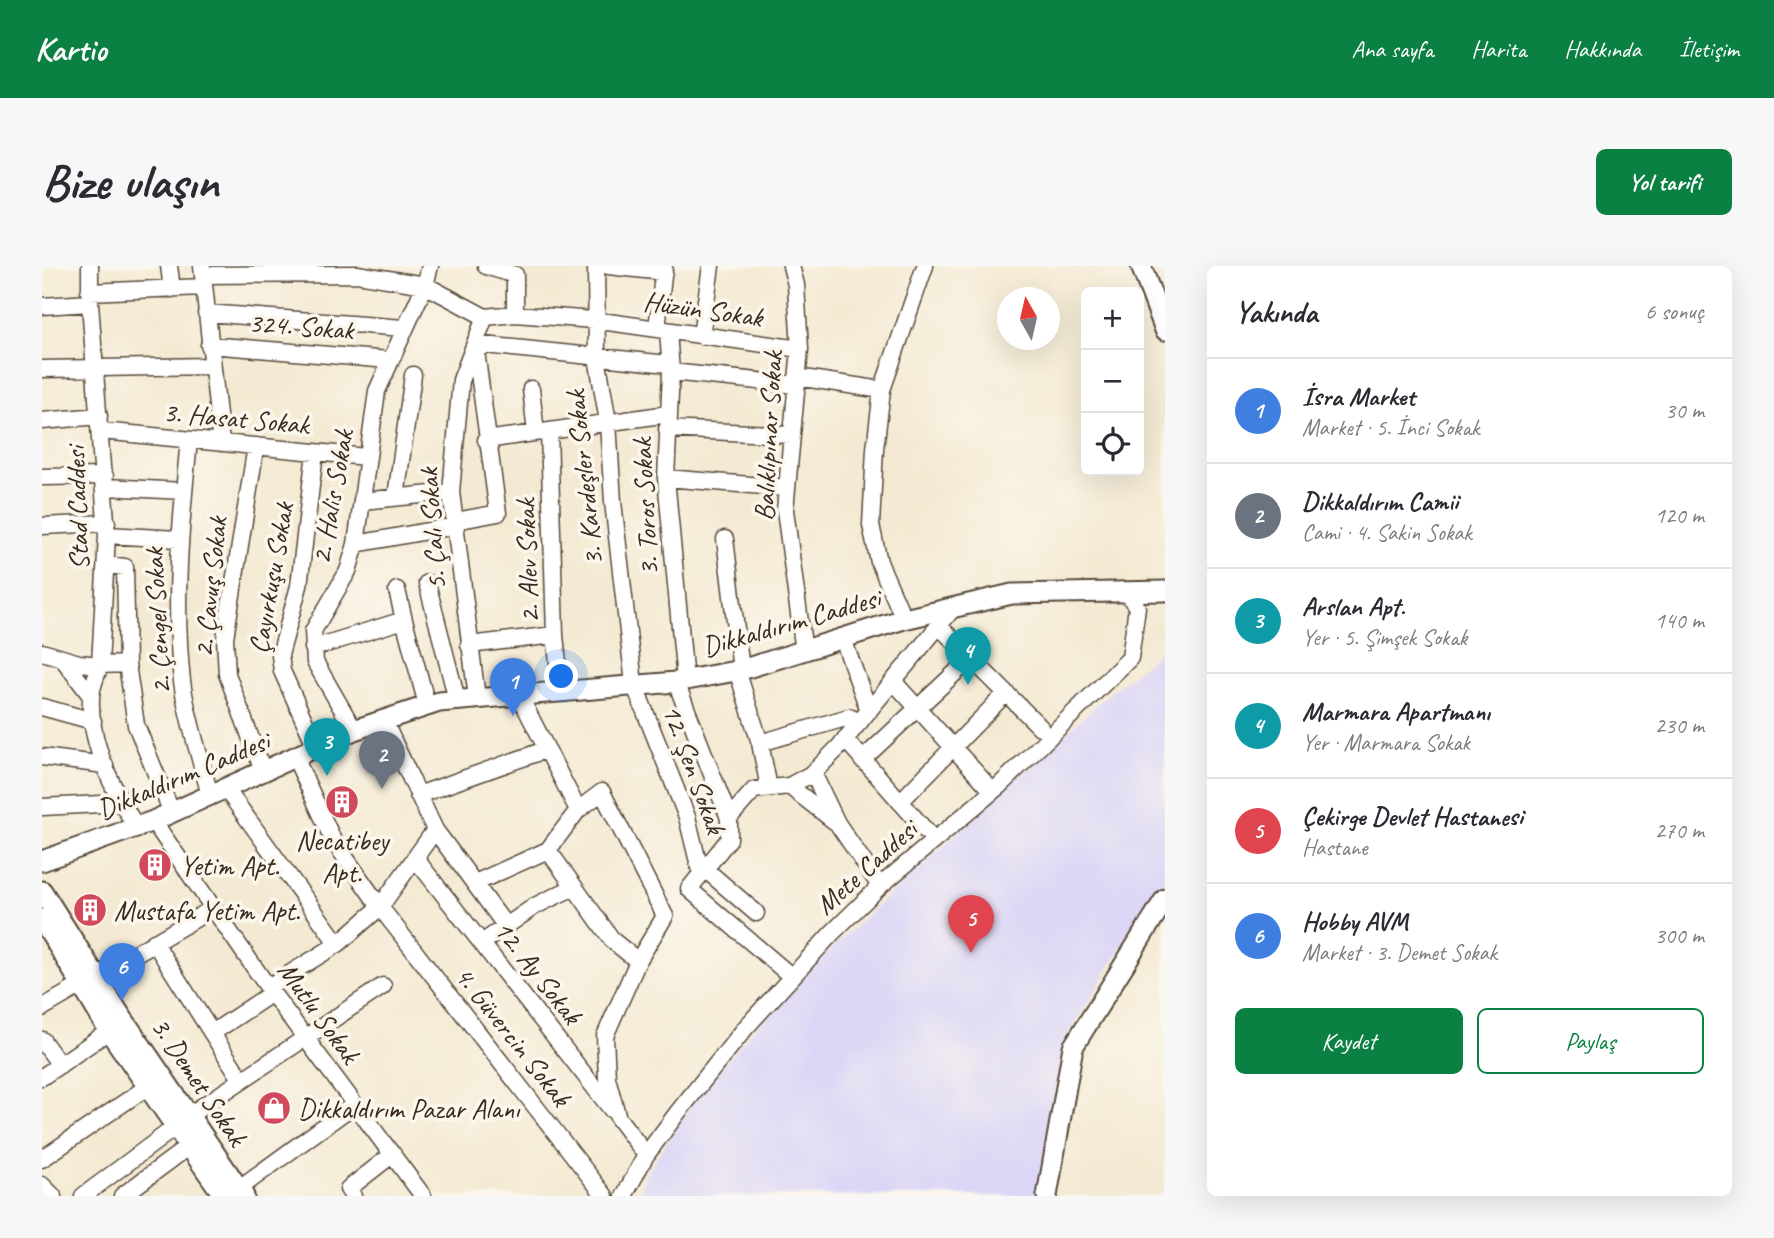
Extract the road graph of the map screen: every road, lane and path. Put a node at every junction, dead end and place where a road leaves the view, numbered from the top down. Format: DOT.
graph roads {
  1 [pos="90,266"];
  2 [pos="169,266"];
  3 [pos="430,266"];
  4 [pos="486,266"];
  5 [pos="596,266"];
  6 [pos="608,266"];
  7 [pos="711,266"];
  8 [pos="791,266"];
  9 [pos="925,266"];
  10 [pos="1142,266"];
  11 [pos="664,269"];
  12 [pos="516,270"];
  13 [pos="292,271"];
  14 [pos="203,276"];
  15 [pos="425,285"];
  16 [pos="172,289"];
  17 [pos="90,298"];
  18 [pos="1160,301"];
  19 [pos="42,306"];
  20 [pos="206,313"];
  21 [pos="515,314"];
  22 [pos="485,317"];
  23 [pos="594,320"];
  24 [pos="404,328"];
  25 [pos="662,330"];
  26 [pos="1165,330"];
  27 [pos="701,336"];
  28 [pos="475,344"];
  29 [pos="209,345"];
  30 [pos="800,349"];
  31 [pos="597,357"];
  32 [pos="389,360"];
  33 [pos="96,366"];
  34 [pos="211,366"];
  35 [pos="669,368"];
  36 [pos="42,369"];
  37 [pos="413,374"];
  38 [pos="797,381"];
  39 [pos="531,389"];
  40 [pos="882,390"];
  41 [pos="42,421"];
  42 [pos="608,422"];
  43 [pos="667,422"];
  44 [pos="100,424"];
  45 [pos="543,432"];
  46 [pos="792,435"];
  47 [pos="188,440"];
  48 [pos="486,440"];
  49 [pos="221,443"];
  50 [pos="256,446"];
  51 [pos="315,452"];
  52 [pos="366,457"];
  53 [pos="42,477"];
  54 [pos="666,478"];
  55 [pos="106,482"];
  56 [pos="787,488"];
  57 [pos="184,491"];
  58 [pos="452,492"];
  59 [pos="396,497"];
  60 [pos="362,501"];
  61 [pos="455,523"];
  62 [pos="42,526"];
  63 [pos="107,529"];
  64 [pos="178,539"];
  65 [pos="725,539"];
  66 [pos="356,544"];
  67 [pos="107,565"];
  68 [pos="427,583"];
  69 [pos="397,590"];
  70 [pos="1165,591"];
  71 [pos="1126,592"];
  72 [pos="955,606"];
  73 [pos="904,619"];
  74 [pos="404,620"];
  75 [pos="939,626"];
  76 [pos="555,635"];
  77 [pos="843,639"];
  78 [pos="469,645"];
  79 [pos="313,648"];
  80 [pos="42,652"];
  81 [pos="804,652"];
  82 [pos="971,658"];
  83 [pos="62,659"];
  84 [pos="127,664"];
  85 [pos="100,665"];
  86 [pos="739,670"];
  87 [pos="681,681"];
  88 [pos="893,681"];
  89 [pos="634,684"];
  90 [pos="561,690"];
  91 [pos="1006,693"];
  92 [pos="519,695"];
  93 [pos="91,696"];
  94 [pos="477,698"];
  95 [pos="457,700"];
  96 [pos="427,705"];
  97 [pos="42,707"];
  98 [pos="916,708"];
  99 [pos="864,716"];
  100 [pos="383,719"];
  101 [pos="93,721"];
  102 [pos="1040,727"];
  103 [pos="354,730"];
  104 [pos="845,739"];
  105 [pos="760,743"];
  106 [pos="316,747"];
  107 [pos="954,749"];
  108 [pos="545,750"];
  109 [pos="42,757"];
  110 [pos="295,757"];
  111 [pos="862,760"];
  112 [pos="105,765"];
  113 [pos="263,771"];
  114 [pos="813,773"];
  115 [pos="789,786"];
  116 [pos="988,786"];
  117 [pos="769,788"];
  118 [pos="218,792"];
  119 [pos="418,794"];
  120 [pos="900,802"];
  121 [pos="121,803"];
  122 [pos="42,807"];
  123 [pos="578,810"];
  124 [pos="172,813"];
  125 [pos="729,818"];
  126 [pos="837,823"];
  127 [pos="145,825"];
  128 [pos="435,830"];
  129 [pos="934,840"];
  130 [pos="548,850"];
  131 [pos="415,858"];
  132 [pos="42,861"];
  133 [pos="703,872"];
  134 [pos="475,883"];
  135 [pos="880,886"];
  136 [pos="573,887"];
  137 [pos="42,891"];
  138 [pos="1165,899"];
  139 [pos="380,907"];
  140 [pos="212,909"];
  141 [pos="755,913"];
  142 [pos="42,919"];
  143 [pos="505,925"];
  144 [pos="154,942"];
  145 [pos="483,943"];
  146 [pos="338,944"];
  147 [pos="638,961"];
  148 [pos="792,977"];
  149 [pos="87,980"];
  150 [pos="383,986"];
  151 [pos="270,990"];
  152 [pos="42,1008"];
  153 [pos="109,1031"];
  154 [pos="212,1034"];
  155 [pos="304,1036"];
  156 [pos="42,1040"];
  157 [pos="60,1065"];
  158 [pos="42,1077"];
  159 [pos="241,1079"];
  160 [pos="147,1087"];
  161 [pos="355,1104"];
  162 [pos="618,1118"];
  163 [pos="181,1122"];
  164 [pos="188,1147"];
  165 [pos="394,1154"];
  166 [pos="646,1155"];
  167 [pos="42,1159"];
  168 [pos="234,1194"];
  169 [pos="83,1196"];
  170 [pos="122,1196"];
  171 [pos="353,1196"];
  172 [pos="423,1196"];
  173 [pos="606,1196"];
  174 [pos="624,1196"];
  175 [pos="1047,1196"];
  1 -- 17 [label="street, Stad Caddesi"];
  2 -- 16 [label="street"];
  3 -- 15 [label="street, 2. Halis Sokak"];
  4 -- 12 [label="street"];
  5 -- 23 [label="street, 3. Kardeşler Sokak"];
  6 -- 11 [label="street"];
  7 -- 27 [label="street"];
  8 -- 30 [label="street, Balıklıpınar Sokak"];
  9 -- 40 [label="street"];
  10 -- 18 [label="main road"];
  11 -- 25 [label="street, 3. Toros Sokak"];
  12 -- 21 [label="street"];
  13 -- 14 [label="street"];
  13 -- 15 [label="street"];
  14 -- 16 [label="street"];
  14 -- 20 [label="street"];
  15 -- 22 [label="street"];
  15 -- 24 [label="street, 2. Halis Sokak"];
  16 -- 17 [label="street"];
  17 -- 19 [label="street"];
  17 -- 33 [label="street, Stad Caddesi"];
  18 -- 26 [label="main road"];
  20 -- 24 [label="street"];
  20 -- 29 [label="street"];
  21 -- 22 [label="street, Hüzün Sokak"];
  21 -- 23 [label="street, Hüzün Sokak"];
  22 -- 28 [label="street, 5. Çalı Sokak"];
  23 -- 25 [label="street, Hüzün Sokak"];
  23 -- 31 [label="street, 3. Kardeşler Sokak"];
  24 -- 32 [label="street, 2. Halis Sokak"];
  25 -- 27 [label="street, Hüzün Sokak"];
  25 -- 35 [label="street, 3. Toros Sokak"];
  27 -- 30 [label="street, Hüzün Sokak"];
  28 -- 31 [label="street"];
  28 -- 48 [label="street"];
  28 -- 58 [label="street, 5. Çalı Sokak"];
  29 -- 32 [label="street, 324. Sokak"];
  29 -- 34 [label="street"];
  30 -- 38 [label="street, Balıklıpınar Sokak"];
  31 -- 35 [label="street"];
  31 -- 42 [label="street, 3. Kardeşler Sokak"];
  32 -- 52 [label="street, 2. Halis Sokak"];
  33 -- 34 [label="street"];
  33 -- 36 [label="street"];
  33 -- 44 [label="street, Stad Caddesi"];
  34 -- 49 [label="street"];
  35 -- 38 [label="street"];
  35 -- 43 [label="street, 3. Toros Sokak"];
  37 -- 59 [label="street"];
  38 -- 40 [label="street"];
  38 -- 46 [label="street, Balıklıpınar Sokak"];
  39 -- 45 [label="street, 2. Alev Sokak"];
  40 -- 73 [label="street"];
  41 -- 44 [label="street, 3. Hasat Sokak"];
  42 -- 43 [label="street"];
  42 -- 45 [label="street"];
  42 -- 89 [label="street, 3. Kardeşler Sokak"];
  43 -- 46 [label="street"];
  43 -- 54 [label="street, 3. Toros Sokak"];
  44 -- 47 [label="street, 3. Hasat Sokak"];
  44 -- 55 [label="street, Stad Caddesi"];
  45 -- 48 [label="street"];
  45 -- 76 [label="street, 2. Alev Sokak"];
  46 -- 56 [label="street, Balıklıpınar Sokak"];
  47 -- 49 [label="street, 3. Hasat Sokak"];
  47 -- 57 [label="street, 2. Çengel Sokak"];
  48 -- 61 [label="street"];
  49 -- 50 [label="street, 3. Hasat Sokak"];
  50 -- 51 [label="street, 3. Hasat Sokak"];
  50 -- 113 [label="street, 2. Çavuş Sokak"];
  51 -- 52 [label="street, 3. Hasat Sokak"];
  51 -- 106 [label="street, Çayırkuşu Sokak"];
  52 -- 60 [label="street, 2. Halis Sokak"];
  53 -- 55 [label="street"];
  54 -- 56 [label="street"];
  54 -- 87 [label="street, 3. Toros Sokak"];
  55 -- 57 [label="street"];
  55 -- 63 [label="street, Stad Caddesi"];
  56 -- 81 [label="street, Balıklıpınar Sokak"];
  57 -- 64 [label="street, 2. Çengel Sokak"];
  58 -- 59 [label="street"];
  58 -- 61 [label="street, 5. Çalı Sokak"];
  59 -- 60 [label="street"];
  60 -- 66 [label="street, 2. Halis Sokak"];
  61 -- 66 [label="street"];
  61 -- 78 [label="street, 5. Çalı Sokak"];
  62 -- 63 [label="street"];
  63 -- 64 [label="street"];
  63 -- 67 [label="street, Stad Caddesi"];
  64 -- 118 [label="street, 2. Çengel Sokak"];
  65 -- 86 [label="street"];
  66 -- 79 [label="street, 2. Halis Sokak"];
  67 -- 84 [label="street"];
  67 -- 85 [label="street, Stad Caddesi"];
  68 -- 95 [label="street"];
  69 -- 74 [label="street"];
  70 -- 71 [label="main road, Dikkaldırım Caddesi"];
  71 -- 72 [label="main road, Dikkaldırım Caddesi"];
  71 -- 129 [label="street, Mete Caddesi"];
  72 -- 73 [label="main road, Dikkaldırım Caddesi"];
  72 -- 75 [label="street"];
  73 -- 77 [label="main road, Dikkaldırım Caddesi"];
  74 -- 79 [label="street"];
  74 -- 96 [label="street"];
  75 -- 82 [label="street"];
  75 -- 88 [label="street"];
  76 -- 78 [label="street"];
  76 -- 90 [label="street, 2. Alev Sokak"];
  77 -- 81 [label="main road, Dikkaldırım Caddesi"];
  77 -- 99 [label="street"];
  78 -- 94 [label="street, 5. Çalı Sokak"];
  79 -- 103 [label="street"];
  80 -- 83 [label="street"];
  81 -- 86 [label="main road, Dikkaldırım Caddesi"];
  82 -- 91 [label="street"];
  82 -- 98 [label="street"];
  83 -- 85 [label="street"];
  83 -- 93 [label="street"];
  84 -- 85 [label="street"];
  84 -- 124 [label="street"];
  85 -- 93 [label="street, Stad Caddesi"];
  86 -- 87 [label="main road, Dikkaldırım Caddesi"];
  86 -- 105 [label="street"];
  87 -- 89 [label="main road, Dikkaldırım Caddesi"];
  87 -- 125 [label="street, 3. Toros Sokak"];
  88 -- 98 [label="street"];
  88 -- 99 [label="street"];
  89 -- 90 [label="main road, Dikkaldırım Caddesi"];
  89 -- 133 [label="street, 12. Şen Sokak"];
  90 -- 92 [label="main road, Dikkaldırım Caddesi"];
  91 -- 102 [label="street"];
  91 -- 107 [label="street"];
  92 -- 94 [label="main road, Dikkaldırım Caddesi"];
  92 -- 108 [label="street"];
  93 -- 101 [label="street, Mutlu Sokak"];
  94 -- 95 [label="main road, Dikkaldırım Caddesi"];
  95 -- 96 [label="main road, Dikkaldırım Caddesi"];
  96 -- 100 [label="main road, Dikkaldırım Caddesi"];
  97 -- 101 [label="street"];
  98 -- 107 [label="street"];
  98 -- 111 [label="street"];
  99 -- 104 [label="street"];
  99 -- 105 [label="street"];
  100 -- 103 [label="main road, Dikkaldırım Caddesi"];
  100 -- 119 [label="street"];
  101 -- 112 [label="street, Mutlu Sokak"];
  103 -- 106 [label="main road, Dikkaldırım Caddesi"];
  104 -- 111 [label="street"];
  104 -- 114 [label="street"];
  105 -- 117 [label="street"];
  106 -- 110 [label="main road, Dikkaldırım Caddesi"];
  107 -- 116 [label="street"];
  107 -- 120 [label="street"];
  108 -- 119 [label="street"];
  108 -- 123 [label="street"];
  109 -- 112 [label="street"];
  110 -- 113 [label="main road, Dikkaldırım Caddesi"];
  110 -- 139 [label="street, 4. Güvercin Sokak"];
  111 -- 120 [label="street"];
  112 -- 121 [label="street, Mutlu Sokak"];
  113 -- 118 [label="main road, Dikkaldırım Caddesi"];
  114 -- 115 [label="street"];
  114 -- 126 [label="street"];
  115 -- 117 [label="street"];
  115 -- 126 [label="street"];
  117 -- 125 [label="street"];
  118 -- 124 [label="main road, Dikkaldırım Caddesi"];
  118 -- 146 [label="street"];
  119 -- 128 [label="street"];
  120 -- 129 [label="street"];
  121 -- 122 [label="street"];
  121 -- 127 [label="street, Mutlu Sokak"];
  123 -- 130 [label="street"];
  123 -- 147 [label="street"];
  124 -- 127 [label="main road, Dikkaldırım Caddesi"];
  125 -- 133 [label="street"];
  126 -- 135 [label="street"];
  127 -- 132 [label="main road, Dikkaldırım Caddesi"];
  127 -- 140 [label="street, Mutlu Sokak"];
  128 -- 131 [label="street"];
  128 -- 134 [label="street"];
  129 -- 135 [label="street, Mete Caddesi"];
  130 -- 134 [label="street"];
  130 -- 136 [label="street"];
  131 -- 139 [label="street"];
  131 -- 145 [label="street, 12. Ay Sokak"];
  133 -- 141 [label="street, 12. Şen Sokak"];
  133 -- 148 [label="street"];
  134 -- 143 [label="street"];
  135 -- 148 [label="street, Mete Caddesi"];
  136 -- 143 [label="street"];
  136 -- 147 [label="street"];
  137 -- 149 [label="main road, 3. Demet Sokak"];
  138 -- 175 [label="main road"];
  139 -- 146 [label="street"];
  139 -- 173 [label="street, 4. Güvercin Sokak"];
  140 -- 144 [label="street"];
  140 -- 151 [label="street, Mutlu Sokak"];
  142 -- 149 [label="main road, 3. Demet Sokak"];
  143 -- 145 [label="street"];
  144 -- 149 [label="street"];
  144 -- 154 [label="street"];
  145 -- 162 [label="street, 12. Ay Sokak"];
  146 -- 151 [label="street"];
  147 -- 162 [label="street"];
  148 -- 166 [label="street, Mete Caddesi"];
  149 -- 152 [label="street"];
  149 -- 153 [label="main road, 3. Demet Sokak"];
  149 -- 163 [label="main road, 3. Demet Sokak"];
  150 -- 155 [label="street"];
  151 -- 154 [label="street"];
  151 -- 155 [label="street, Mutlu Sokak"];
  153 -- 157 [label="street"];
  153 -- 160 [label="main road, 3. Demet Sokak"];
  154 -- 159 [label="street"];
  155 -- 159 [label="street"];
  155 -- 161 [label="street, Mutlu Sokak"];
  156 -- 157 [label="street"];
  157 -- 158 [label="street"];
  159 -- 163 [label="street"];
  160 -- 163 [label="main road, 3. Demet Sokak"];
  160 -- 167 [label="street"];
  161 -- 165 [label="street, Mutlu Sokak"];
  161 -- 168 [label="street"];
  162 -- 166 [label="street, 12. Ay Sokak"];
  163 -- 164 [label="main road, 3. Demet Sokak"];
  163 -- 168 [label="main road, 3. Demet Sokak"];
  163 -- 169 [label="street"];
  164 -- 168 [label="main road, 3. Demet Sokak"];
  164 -- 170 [label="street"];
  165 -- 171 [label="street"];
  165 -- 172 [label="street, Mutlu Sokak"];
  166 -- 174 [label="street, Mete Caddesi"];
}
